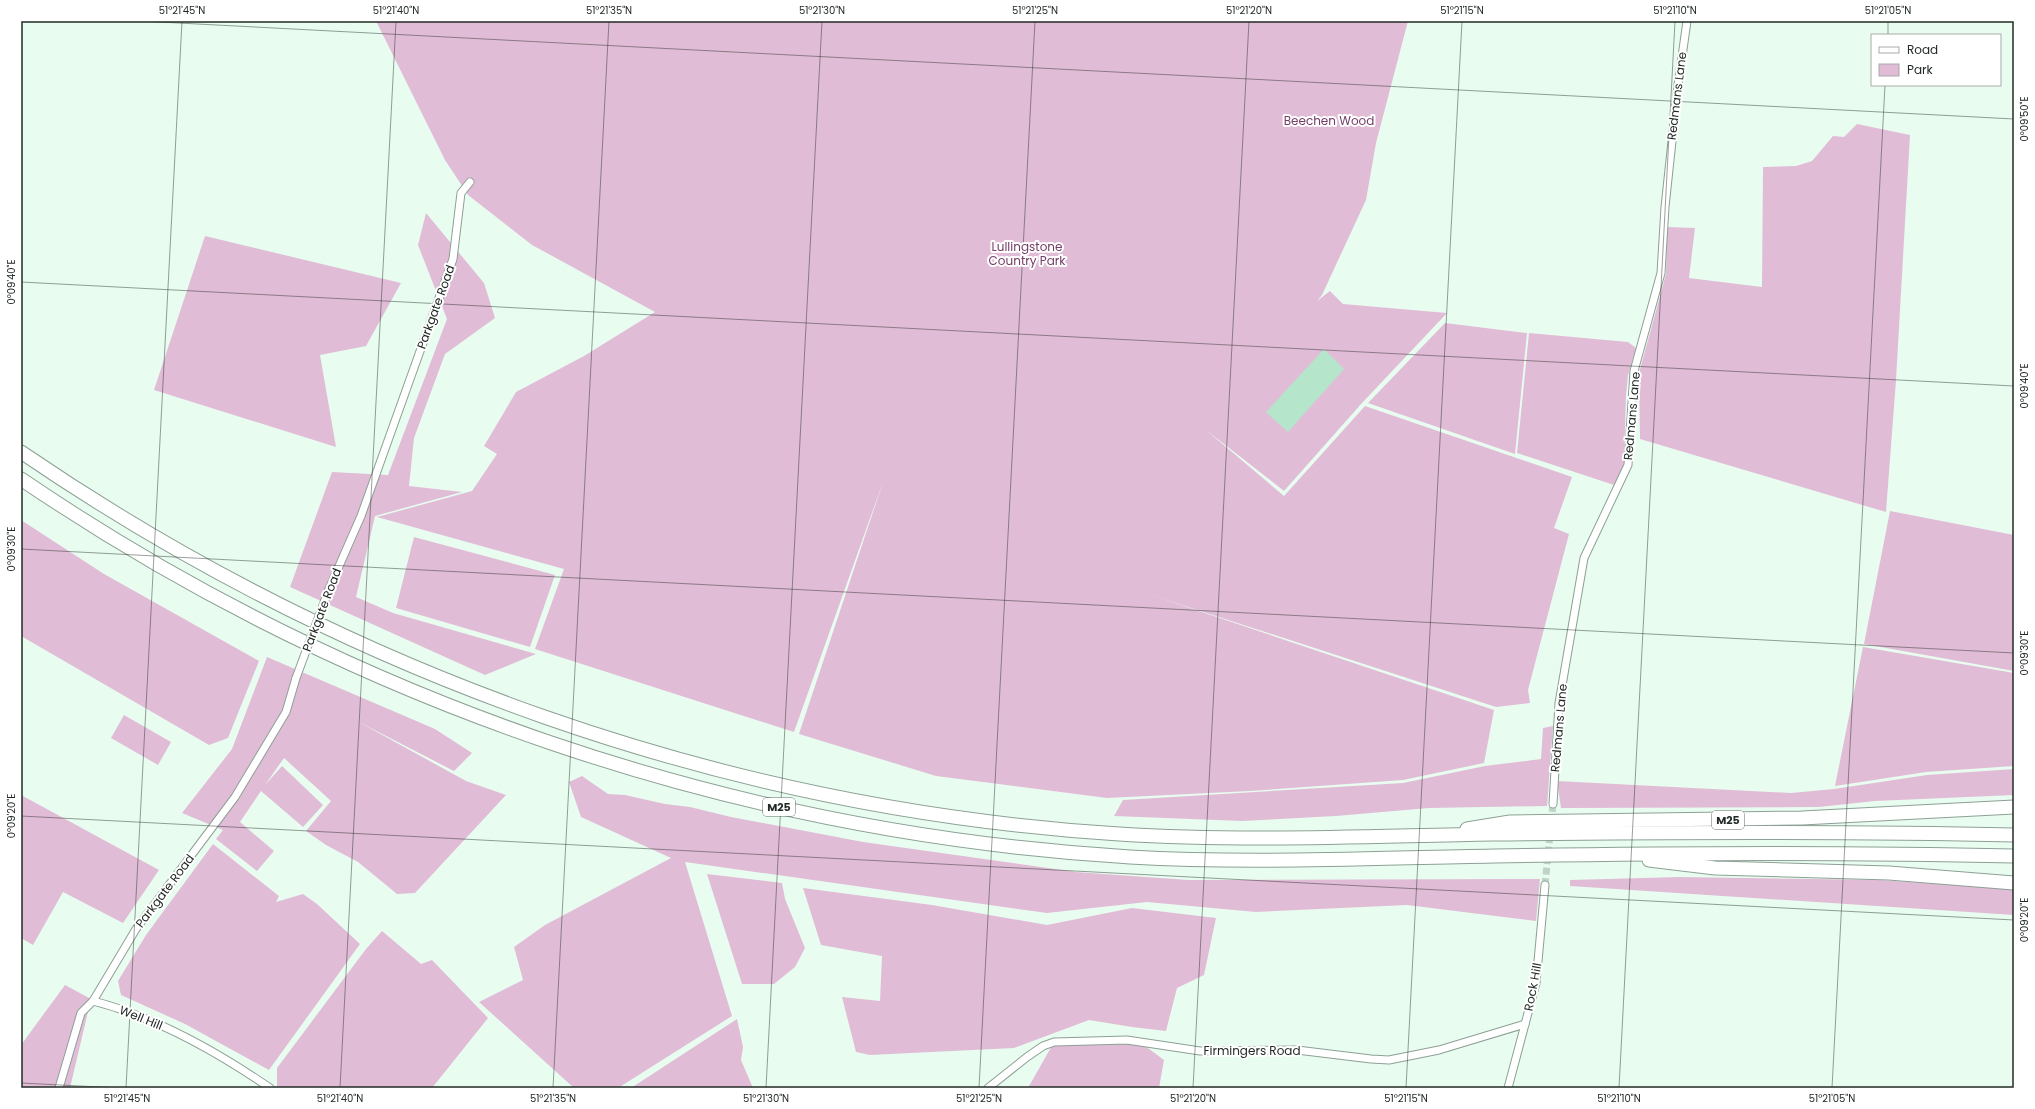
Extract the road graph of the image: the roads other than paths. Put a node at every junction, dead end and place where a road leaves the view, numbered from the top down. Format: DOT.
graph roads {
  1 [pos="1687,21"];
  2 [pos="470,182"];
  3 [pos="21,452"];
  4 [pos="21,479"];
  5 [pos="1553,804"];
  6 [pos="2014,807"];
  7 [pos="1444,835"];
  8 [pos="2014,835"];
  9 [pos="1606,854"];
  10 [pos="2014,856"];
  11 [pos="2014,883"];
  12 [pos="1545,885"];
  13 [pos="92,1001"];
  14 [pos="1525,1024"];
  15 [pos="59,1088"];
  16 [pos="270,1088"];
  17 [pos="988,1088"];
  18 [pos="1508,1088"];
  1 -- 5 [label="street, Redmans Lane"];
  2 -- 13 [label="street, Parkgate Road, bridge"];
  3 -- 7 [label="highway, M25"];
  4 -- 9 [label="highway, M25"];
  6 -- 7 [label="highway, M25"];
  7 -- 8 [label="highway, M25"];
  9 -- 10 [label="highway, M25"];
  9 -- 11 [label="highway, M25"];
  12 -- 14 [label="street, Rock Hill"];
  13 -- 15 [label="street"];
  13 -- 16 [label="street, Well Hill"];
  14 -- 17 [label="street, Firmingers Road"];
  14 -- 18 [label="street, Rock Hill"];
}
